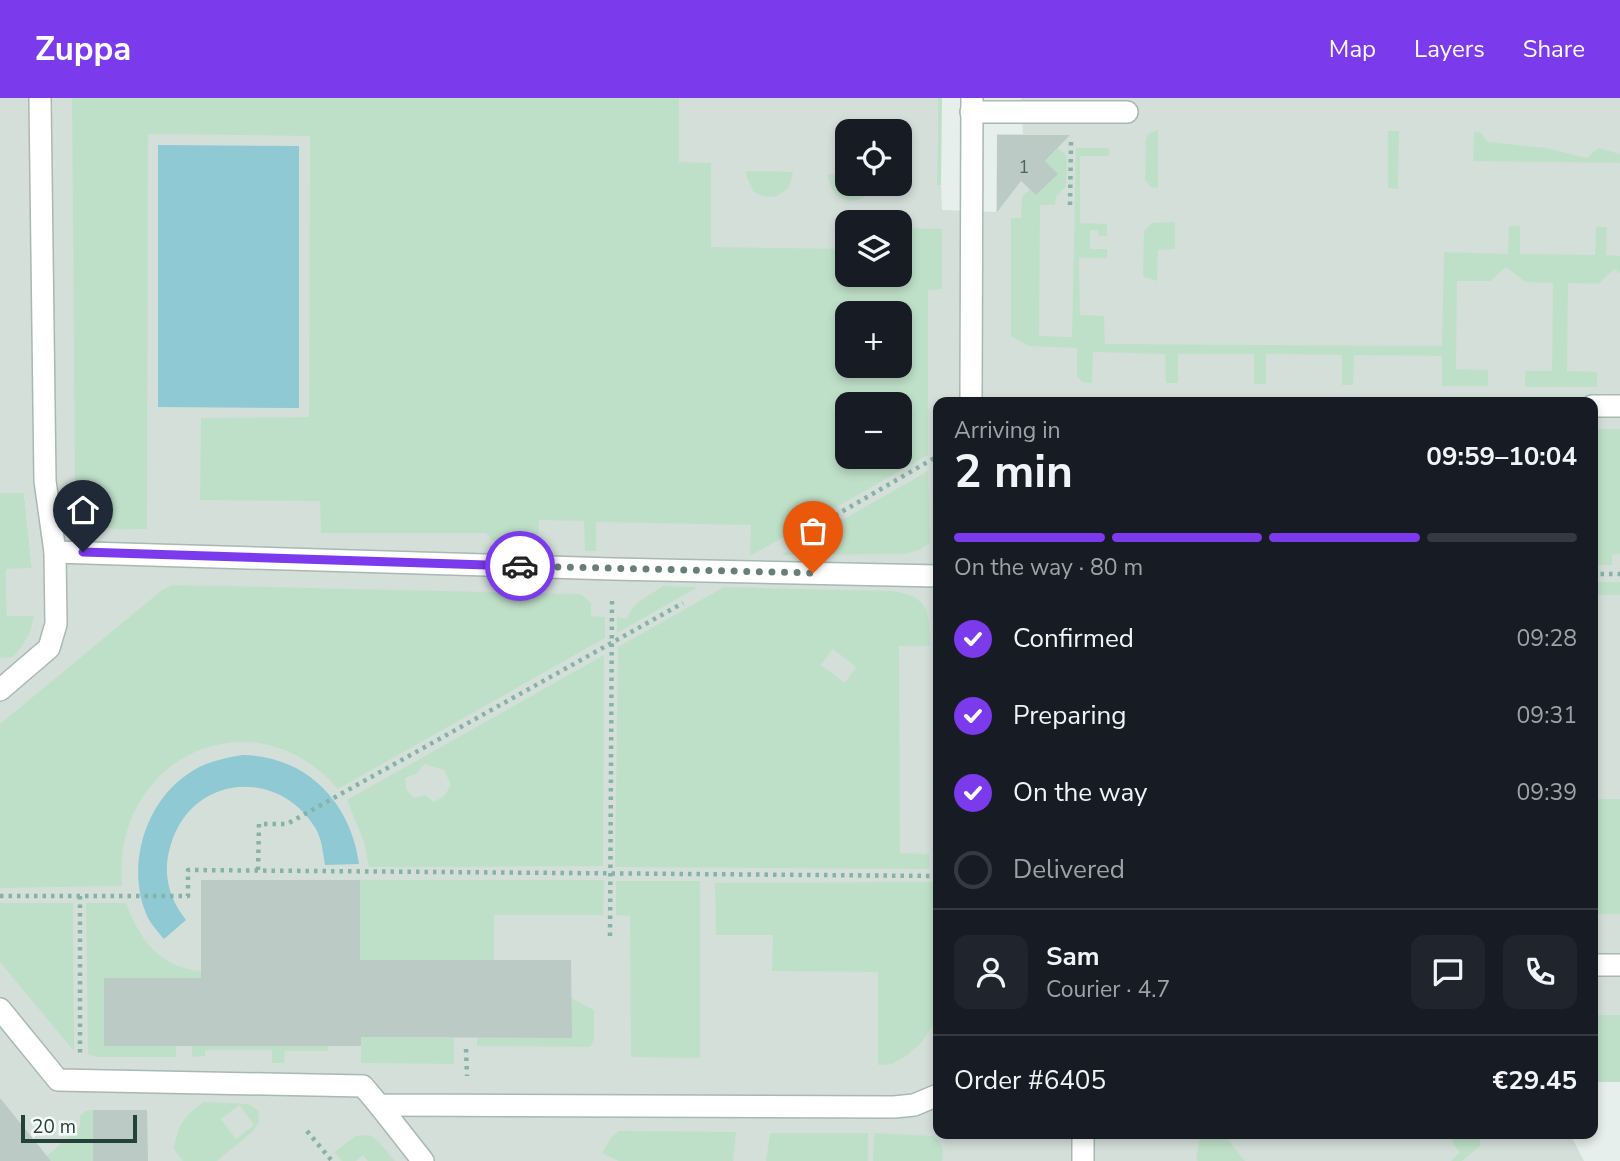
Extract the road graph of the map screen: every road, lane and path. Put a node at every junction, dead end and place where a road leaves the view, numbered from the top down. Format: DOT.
graph roads {
  1 [pos="40,98"];
  2 [pos="971,105"];
  3 [pos="1127,112"];
  4 [pos="1071,142"];
  5 [pos="1070,205"];
  6 [pos="971,397"];
  7 [pos="1598,406"];
  8 [pos="1620,406"];
  9 [pos="933,459"];
  10 [pos="786,544"];
  11 [pos="55,552"];
  12 [pos="613,569"];
  13 [pos="1598,574"];
  14 [pos="1620,574"];
  15 [pos="933,576"];
  16 [pos="692,597"];
  17 [pos="611,643"];
  18 [pos="0,690"];
  19 [pos="258,870"];
  20 [pos="609,873"];
  21 [pos="933,876"];
  22 [pos="0,896"];
  23 [pos="80,896"];
  24 [pos="610,936"];
  25 [pos="1598,965"];
  26 [pos="1620,965"];
  27 [pos="0,1009"];
  28 [pos="79,1081"];
  29 [pos="933,1096"];
  30 [pos="379,1105"];
  31 [pos="307,1131"];
  32 [pos="1083,1139"];
  33 [pos="332,1161"];
  34 [pos="423,1161"];
  35 [pos="1083,1161"];
  1 -- 11 [label="street"];
  2 -- 3 [label="street"];
  2 -- 6 [label="street"];
  4 -- 5 [label="path"];
  7 -- 8 [label="street"];
  9 -- 10 [label="path"];
  11 -- 12 [label="street"];
  11 -- 18 [label="street"];
  12 -- 15 [label="street"];
  12 -- 17 [label="path"];
  13 -- 14 [label="path"];
  16 -- 17 [label="path"];
  17 -- 19 [label="path"];
  17 -- 20 [label="path"];
  19 -- 20 [label="path"];
  19 -- 23 [label="path"];
  20 -- 21 [label="path"];
  20 -- 24 [label="path"];
  22 -- 23 [label="path"];
  23 -- 28 [label="path"];
  25 -- 26 [label="street"];
  27 -- 28 [label="street"];
  28 -- 30 [label="street"];
  29 -- 30 [label="street"];
  30 -- 34 [label="street"];
  31 -- 33 [label="path"];
  32 -- 35 [label="street"];
}
